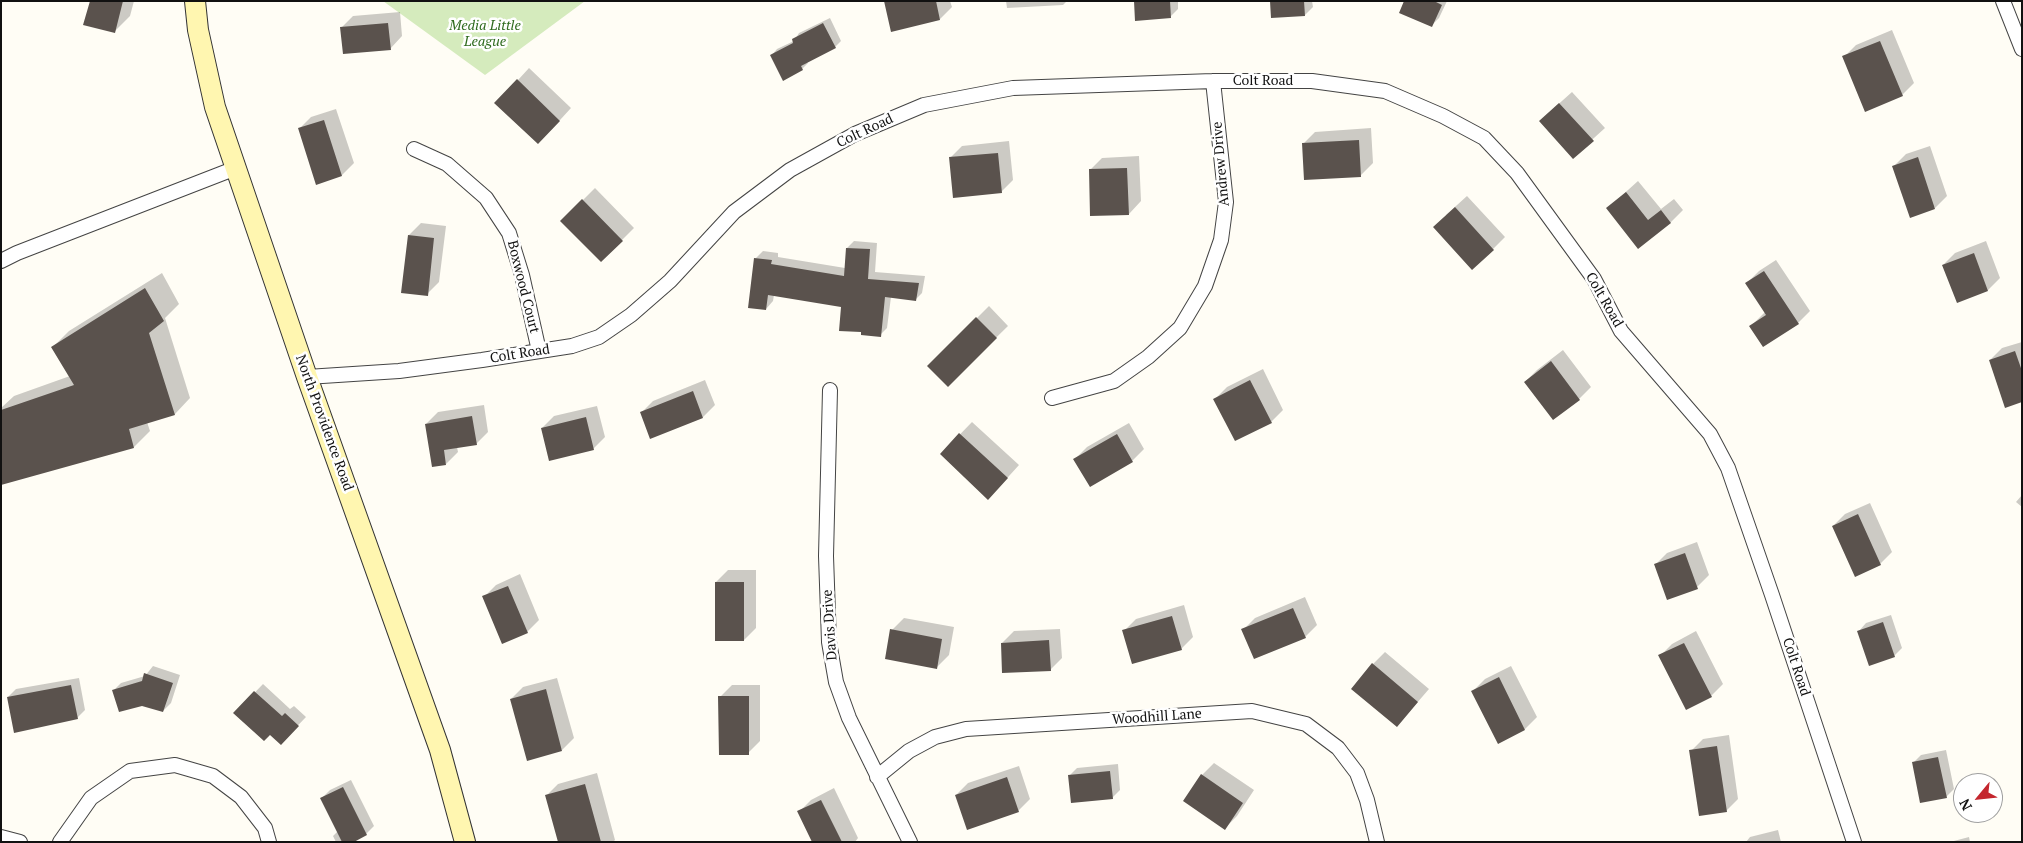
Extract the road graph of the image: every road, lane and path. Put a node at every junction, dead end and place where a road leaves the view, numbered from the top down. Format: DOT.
graph roads {
  1 [pos="195,1"];
  2 [pos="2003,1"];
  3 [pos="2022,49"];
  4 [pos="1213,81"];
  5 [pos="414,149"];
  6 [pos="236,168"];
  7 [pos="1,261"];
  8 [pos="539,351"];
  9 [pos="307,377"];
  10 [pos="830,390"];
  11 [pos="1052,398"];
  12 [pos="877,777"];
  13 [pos="1,837"];
  14 [pos="20,842"];
  15 [pos="60,842"];
  16 [pos="269,842"];
  17 [pos="465,842"];
  18 [pos="910,842"];
  19 [pos="1377,842"];
  20 [pos="1854,842"];
  1 -- 6 [label="main road, North Providence Road"];
  2 -- 3 [label="street"];
  4 -- 8 [label="street, Colt Road"];
  4 -- 11 [label="street, Andrew Drive"];
  4 -- 20 [label="street, Colt Road"];
  5 -- 8 [label="street, Boxwood Court"];
  6 -- 7 [label="street"];
  6 -- 9 [label="main road, North Providence Road"];
  8 -- 9 [label="street, Colt Road"];
  9 -- 17 [label="main road, North Providence Road"];
  10 -- 12 [label="street, Davis Drive"];
  12 -- 18 [label="street, Davis Drive"];
  12 -- 19 [label="street, Woodhill Lane"];
  13 -- 14 [label="street"];
  15 -- 16 [label="street"];
}
